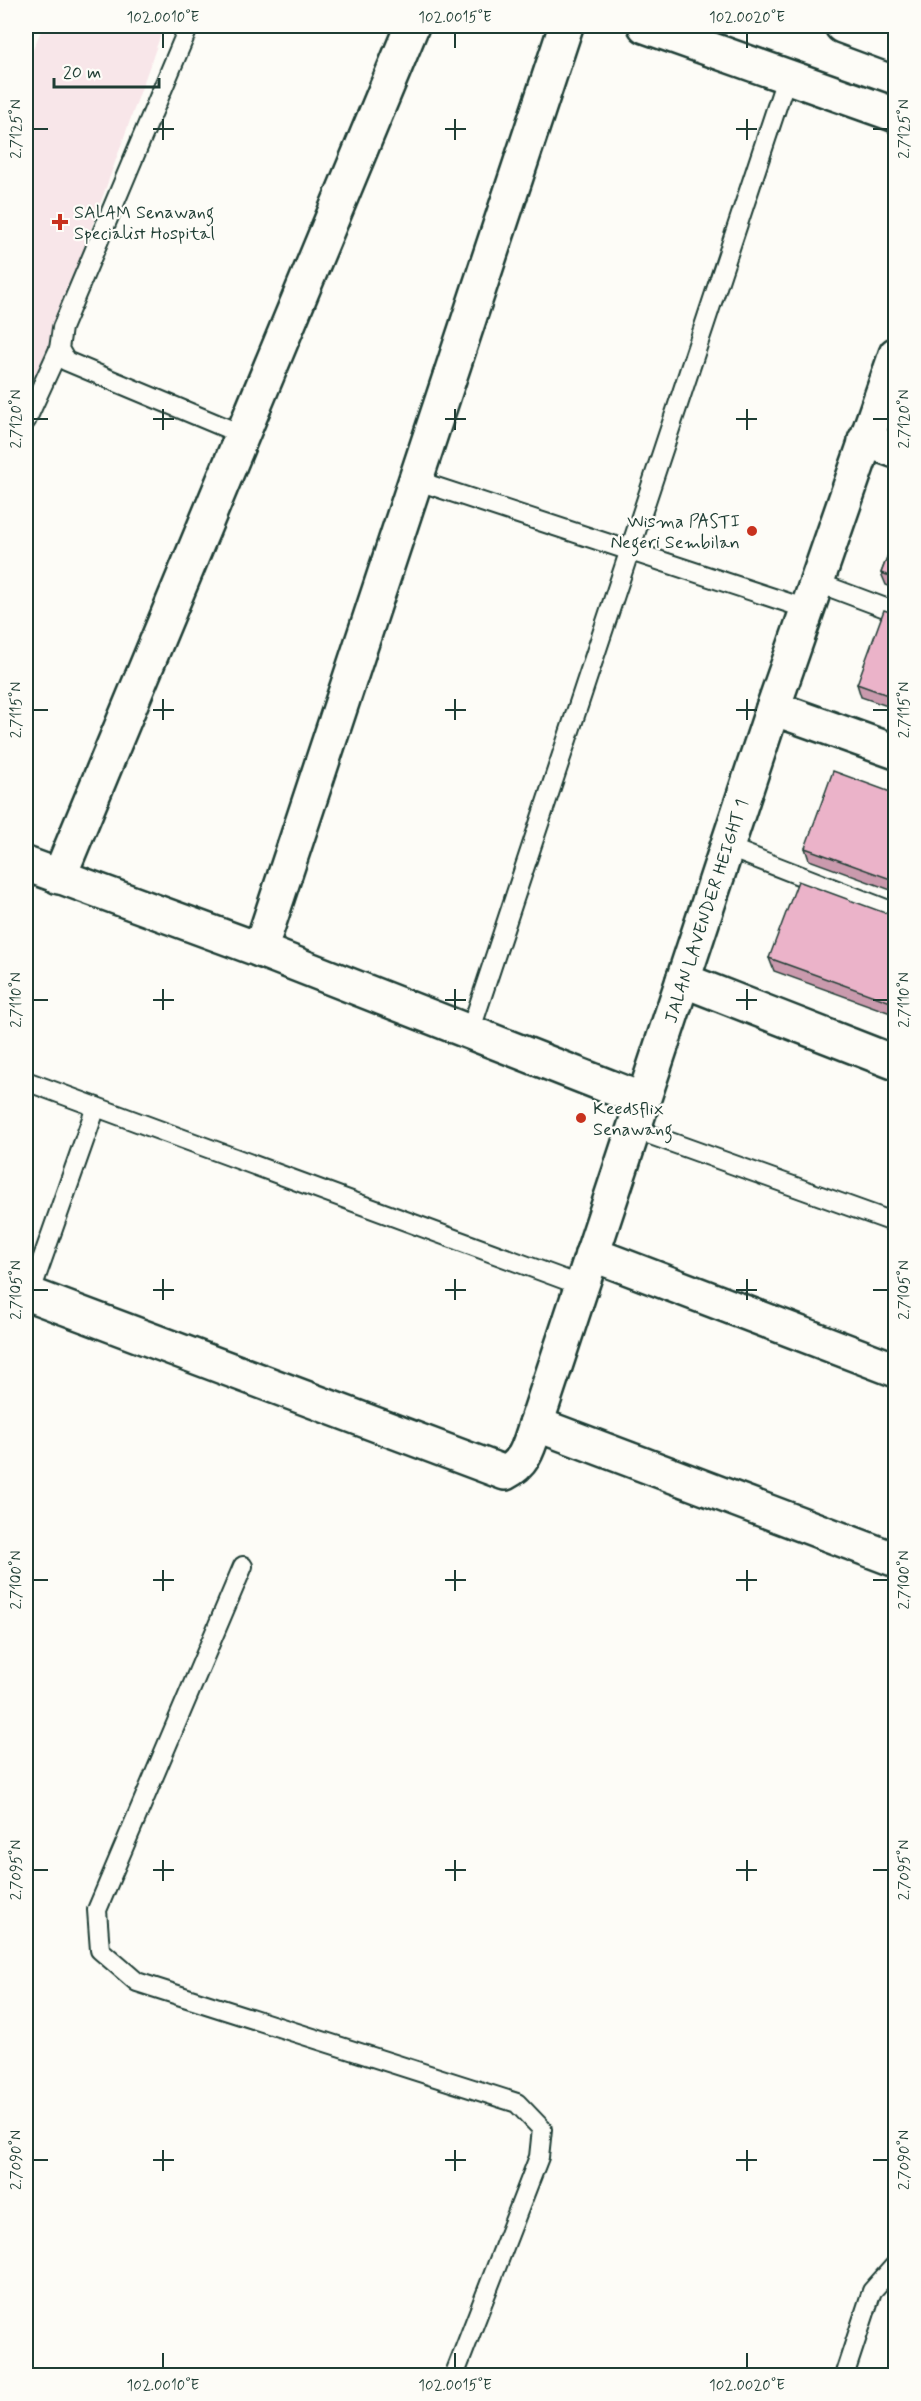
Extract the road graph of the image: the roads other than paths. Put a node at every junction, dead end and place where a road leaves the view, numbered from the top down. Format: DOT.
graph roads {
  1 [pos="189,26"];
  2 [pos="412,26"];
  3 [pos="566,26"];
  4 [pos="645,26"];
  5 [pos="842,26"];
  6 [pos="896,46"];
  7 [pos="787,76"];
  8 [pos="896,115"];
  9 [pos="59,349"];
  10 [pos="896,354"];
  11 [pos="27,413"];
  12 [pos="243,435"];
  13 [pos="865,440"];
  14 [pos="896,451"];
  15 [pos="415,480"];
  16 [pos="630,549"];
  17 [pos="812,596"];
  18 [pos="896,612"];
  19 [pos="773,708"];
  20 [pos="896,752"];
  21 [pos="727,847"];
  22 [pos="26,864"];
  23 [pos="60,877"];
  24 [pos="896,913"];
  25 [pos="260,950"];
  26 [pos="683,980"];
  27 [pos="470,1032"];
  28 [pos="896,1063"];
  29 [pos="26,1081"];
  30 [pos="96,1107"];
  31 [pos="638,1114"];
  32 [pos="896,1223"];
  33 [pos="592,1254"];
  34 [pos="582,1286"];
  35 [pos="28,1294"];
  36 [pos="896,1370"];
  37 [pos="536,1425"];
  38 [pos="896,1560"];
  39 [pos="243,1566"];
  40 [pos="896,2264"];
  41 [pos="454,2376"];
  42 [pos="844,2376"];
  1 -- 9 [label="lane"];
  2 -- 12 [label="street"];
  3 -- 15 [label="street"];
  4 -- 7 [label="street"];
  5 -- 6 [label="street"];
  7 -- 8 [label="street"];
  7 -- 16 [label="lane"];
  9 -- 11 [label="lane"];
  9 -- 12 [label="lane"];
  10 -- 13 [label="street, JALAN LAVENDER HEIGHT 1"];
  12 -- 23 [label="street"];
  13 -- 14 [label="street"];
  13 -- 17 [label="street, JALAN LAVENDER HEIGHT 1"];
  15 -- 16 [label="lane"];
  15 -- 25 [label="street"];
  16 -- 17 [label="lane"];
  16 -- 27 [label="lane"];
  17 -- 18 [label="lane"];
  17 -- 19 [label="street, JALAN LAVENDER HEIGHT 1"];
  19 -- 20 [label="street"];
  19 -- 21 [label="street, JALAN LAVENDER HEIGHT 1"];
  21 -- 24 [label="lane"];
  21 -- 26 [label="street, JALAN LAVENDER HEIGHT 1"];
  22 -- 23 [label="street"];
  23 -- 25 [label="street"];
  25 -- 27 [label="street"];
  26 -- 28 [label="street"];
  26 -- 31 [label="street, JALAN LAVENDER HEIGHT 1"];
  27 -- 31 [label="street"];
  29 -- 30 [label="lane"];
  30 -- 34 [label="lane"];
  30 -- 35 [label="lane"];
  31 -- 32 [label="lane"];
  31 -- 33 [label="street, JALAN LAVENDER HEIGHT 1"];
  33 -- 34 [label="street, JALAN LAVENDER HEIGHT 1"];
  33 -- 36 [label="street"];
  34 -- 37 [label="street, JALAN LAVENDER HEIGHT 1"];
  35 -- 37 [label="street, JALAN LAVENDER HEIGHT 1"];
  37 -- 38 [label="street"];
  39 -- 41 [label="lane"];
  40 -- 42 [label="lane"];
}
